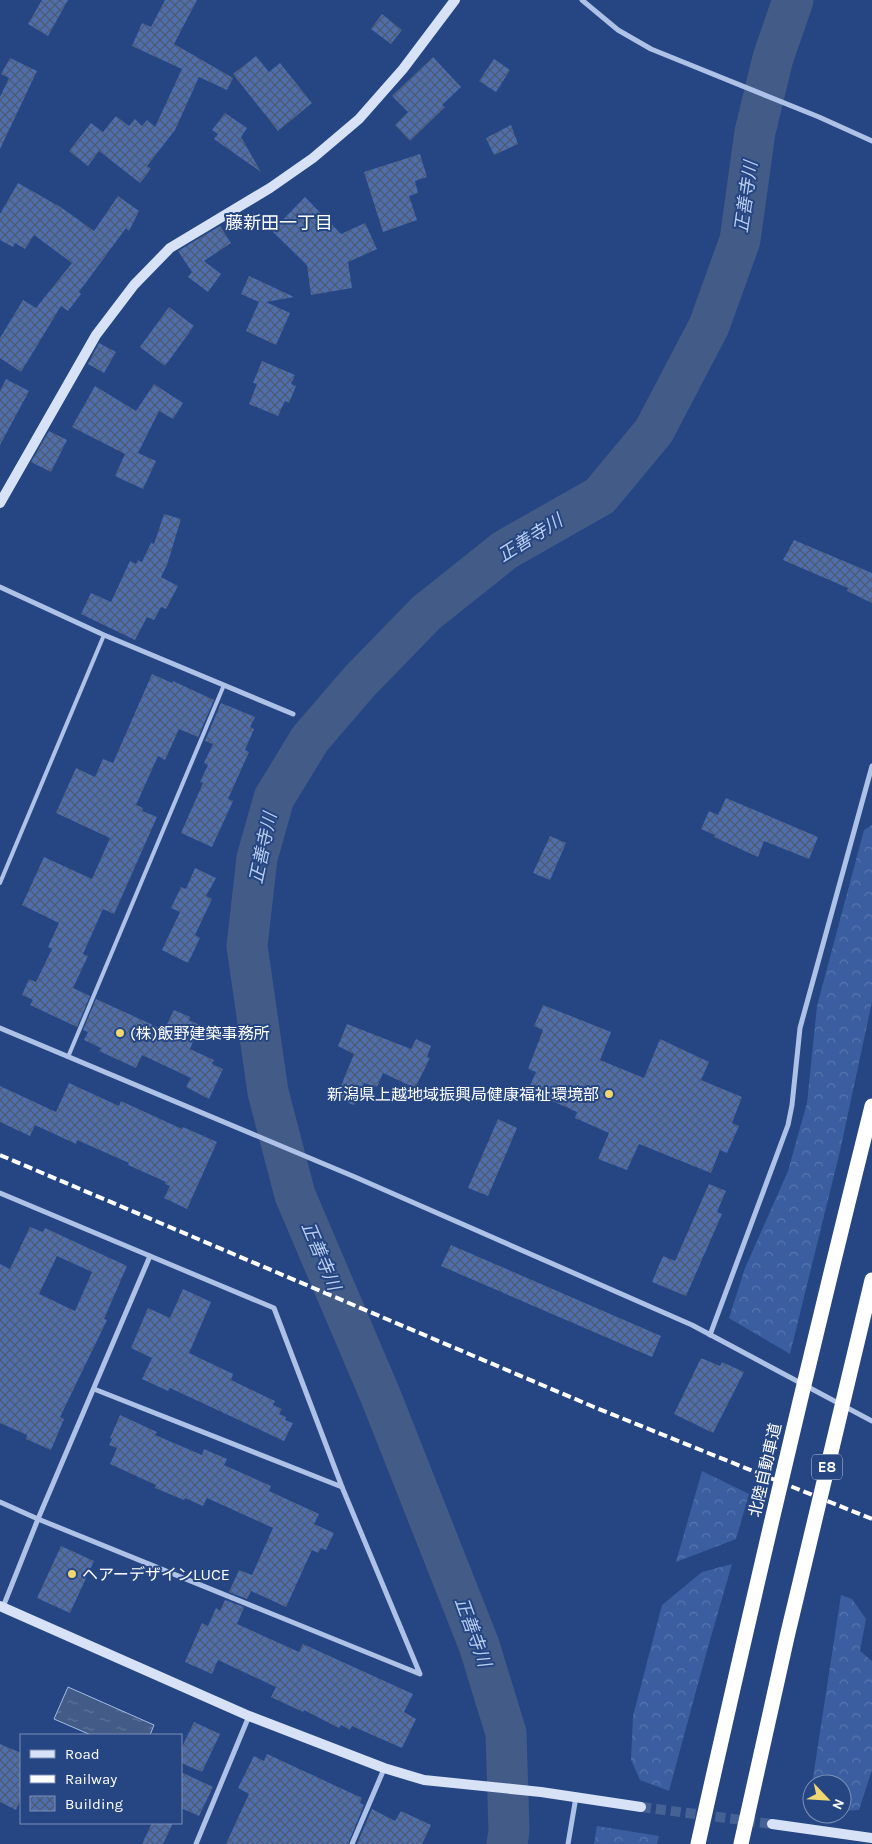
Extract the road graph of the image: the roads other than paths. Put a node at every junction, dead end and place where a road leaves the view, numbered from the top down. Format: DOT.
graph roads {
  1 [pos="455,0"];
  2 [pos="582,0"];
  3 [pos="872,141"];
  4 [pos="0,503"];
  5 [pos="0,587"];
  6 [pos="104,635"];
  7 [pos="224,685"];
  8 [pos="293,714"];
  9 [pos="872,766"];
  10 [pos="0,883"];
  11 [pos="0,1028"];
  12 [pos="68,1056"];
  13 [pos="872,1106"];
  14 [pos="0,1193"];
  15 [pos="150,1256"];
  16 [pos="872,1280"];
  17 [pos="710,1335"];
  18 [pos="94,1389"];
  19 [pos="872,1421"];
  20 [pos="342,1487"];
  21 [pos="0,1502"];
  22 [pos="38,1519"];
  23 [pos="2,1606"];
  24 [pos="248,1716"];
  25 [pos="384,1768"];
  26 [pos="576,1798"];
  27 [pos="641,1807"];
  28 [pos="772,1824"];
  29 [pos="872,1838"];
  30 [pos="855,1840"];
  31 [pos="196,1844"];
  32 [pos="352,1844"];
  33 [pos="568,1844"];
  34 [pos="698,1844"];
  35 [pos="741,1844"];
  1 -- 4 [label="street"];
  2 -- 3 [label="street"];
  5 -- 6 [label="street"];
  6 -- 7 [label="street"];
  6 -- 10 [label="lane"];
  7 -- 8 [label="street"];
  7 -- 12 [label="lane"];
  9 -- 17 [label="street"];
  11 -- 12 [label="street"];
  12 -- 17 [label="street"];
  13 -- 34 [label="highway, 北陸自動車道 / E8"];
  14 -- 15 [label="street"];
  15 -- 18 [label="street"];
  15 -- 20 [label="street"];
  16 -- 35 [label="highway, E8"];
  17 -- 19 [label="street"];
  18 -- 20 [label="street"];
  18 -- 22 [label="street"];
  20 -- 22 [label="street"];
  21 -- 22 [label="street"];
  22 -- 23 [label="street"];
  23 -- 24 [label="street"];
  24 -- 25 [label="street"];
  24 -- 31 [label="street"];
  25 -- 26 [label="street"];
  25 -- 32 [label="street"];
  26 -- 27 [label="street"];
  26 -- 33 [label="street"];
  28 -- 30 [label="street"];
  29 -- 30 [label="street"];
}
